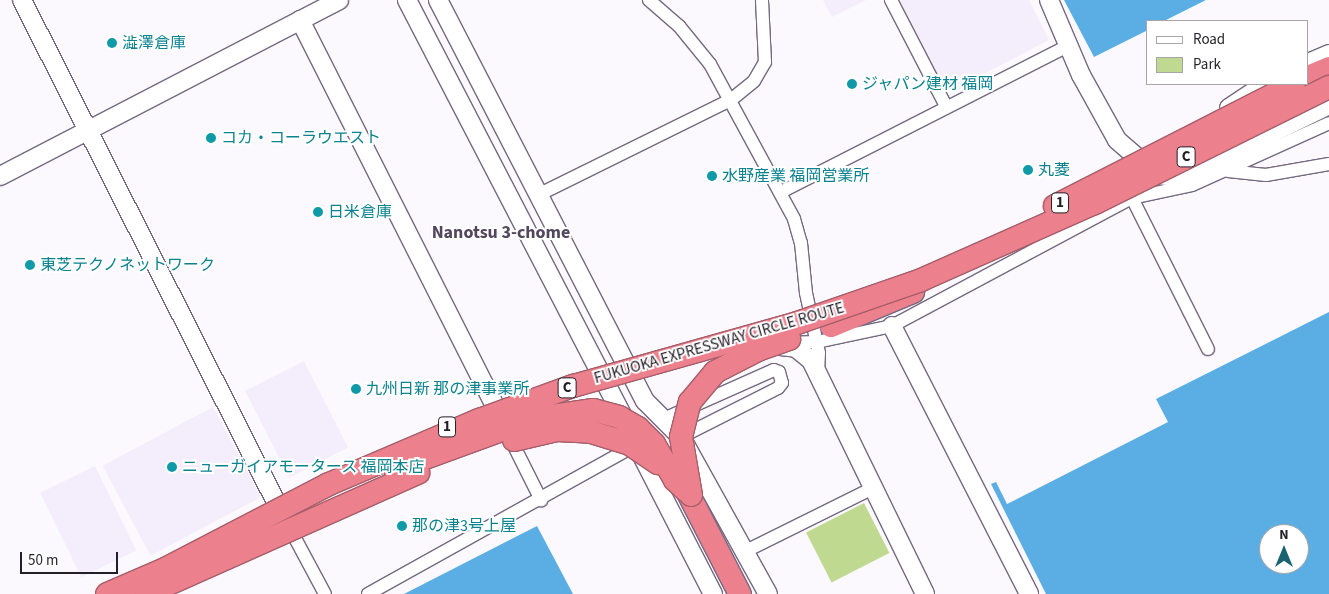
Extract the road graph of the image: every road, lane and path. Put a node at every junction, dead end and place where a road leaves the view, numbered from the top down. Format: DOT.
graph roads {
  1 [pos="22,0"];
  2 [pos="339,0"];
  3 [pos="407,0"];
  4 [pos="438,0"];
  5 [pos="649,0"];
  6 [pos="762,0"];
  7 [pos="891,0"];
  8 [pos="1048,0"];
  9 [pos="300,20"];
  10 [pos="1068,46"];
  11 [pos="1329,54"];
  12 [pos="1309,63"];
  13 [pos="1329,68"];
  14 [pos="1081,75"];
  15 [pos="1309,77"];
  16 [pos="1263,85"];
  17 [pos="1292,85"];
  18 [pos="1329,87"];
  19 [pos="732,99"];
  20 [pos="946,106"];
  21 [pos="1329,106"];
  22 [pos="1329,123"];
  23 [pos="88,130"];
  24 [pos="1329,164"];
  25 [pos="1124,169"];
  26 [pos="1226,171"];
  27 [pos="0,176"];
  28 [pos="781,192"];
  29 [pos="538,195"];
  30 [pos="1132,198"];
  31 [pos="1042,225"];
  32 [pos="892,326"];
  33 [pos="817,342"];
  34 [pos="769,344"];
  35 [pos="1208,349"];
  36 [pos="631,372"];
  37 [pos="602,377"];
  38 [pos="819,382"];
  39 [pos="494,404"];
  40 [pos="666,418"];
  41 [pos="681,436"];
  42 [pos="636,445"];
  43 [pos="871,489"];
  44 [pos="689,497"];
  45 [pos="541,500"];
  46 [pos="280,510"];
  47 [pos="746,551"];
  48 [pos="93,594"];
  49 [pos="107,594"];
  50 [pos="129,594"];
  51 [pos="146,594"];
  52 [pos="325,594"];
  53 [pos="368,594"];
  54 [pos="713,594"];
  55 [pos="740,594"];
  56 [pos="768,594"];
  57 [pos="925,594"];
  58 [pos="1029,594"];
  1 -- 23 [label="street"];
  2 -- 9 [label="street"];
  3 -- 37 [label="street"];
  4 -- 29 [label="street"];
  5 -- 19 [label="street"];
  6 -- 19 [label="street"];
  7 -- 20 [label="street"];
  8 -- 10 [label="street"];
  9 -- 23 [label="street"];
  9 -- 39 [label="street"];
  10 -- 14 [label="street"];
  10 -- 20 [label="street"];
  11 -- 12 [label="street"];
  13 -- 15 [label="highway"];
  14 -- 16 [label="street"];
  14 -- 21 [label="street"];
  17 -- 25 [label="highway, FUKUOKA EXPRESSWAY CIRCLE ROUTE / 1, bridge"];
  18 -- 31 [label="highway, FUKUOKA EXPRESSWAY CIRCLE ROUTE / C, bridge"];
  19 -- 28 [label="street"];
  19 -- 29 [label="street"];
  20 -- 28 [label="street"];
  22 -- 26 [label="street"];
  23 -- 27 [label="street"];
  23 -- 46 [label="street"];
  24 -- 26 [label="street"];
  25 -- 44 [label="highway, bridge"];
  25 -- 48 [label="highway, FUKUOKA EXPRESSWAY CIRCLE ROUTE / 1, bridge"];
  26 -- 30 [label="street"];
  28 -- 33 [label="street"];
  29 -- 36 [label="street"];
  30 -- 32 [label="street"];
  30 -- 35 [label="street"];
  31 -- 44 [label="highway, bridge"];
  31 -- 49 [label="highway, FUKUOKA EXPRESSWAY CIRCLE ROUTE / C, bridge"];
  32 -- 33 [label="street"];
  32 -- 58 [label="street"];
  33 -- 34 [label="street"];
  33 -- 38 [label="street"];
  34 -- 36 [label="street"];
  34 -- 38 [label="street"];
  36 -- 37 [label="street"];
  36 -- 40 [label="street"];
  37 -- 39 [label="street"];
  37 -- 42 [label="street"];
  38 -- 43 [label="street"];
  39 -- 45 [label="street"];
  39 -- 46 [label="street"];
  40 -- 41 [label="street"];
  40 -- 41 [label="street"];
  41 -- 47 [label="street"];
  42 -- 45 [label="street"];
  42 -- 54 [label="street"];
  43 -- 47 [label="street"];
  43 -- 57 [label="street"];
  44 -- 50 [label="highway, bridge"];
  44 -- 51 [label="highway, bridge"];
  44 -- 55 [label="highway"];
  45 -- 53 [label="street"];
  46 -- 49 [label="street"];
  46 -- 52 [label="street"];
  47 -- 56 [label="street"];
}
